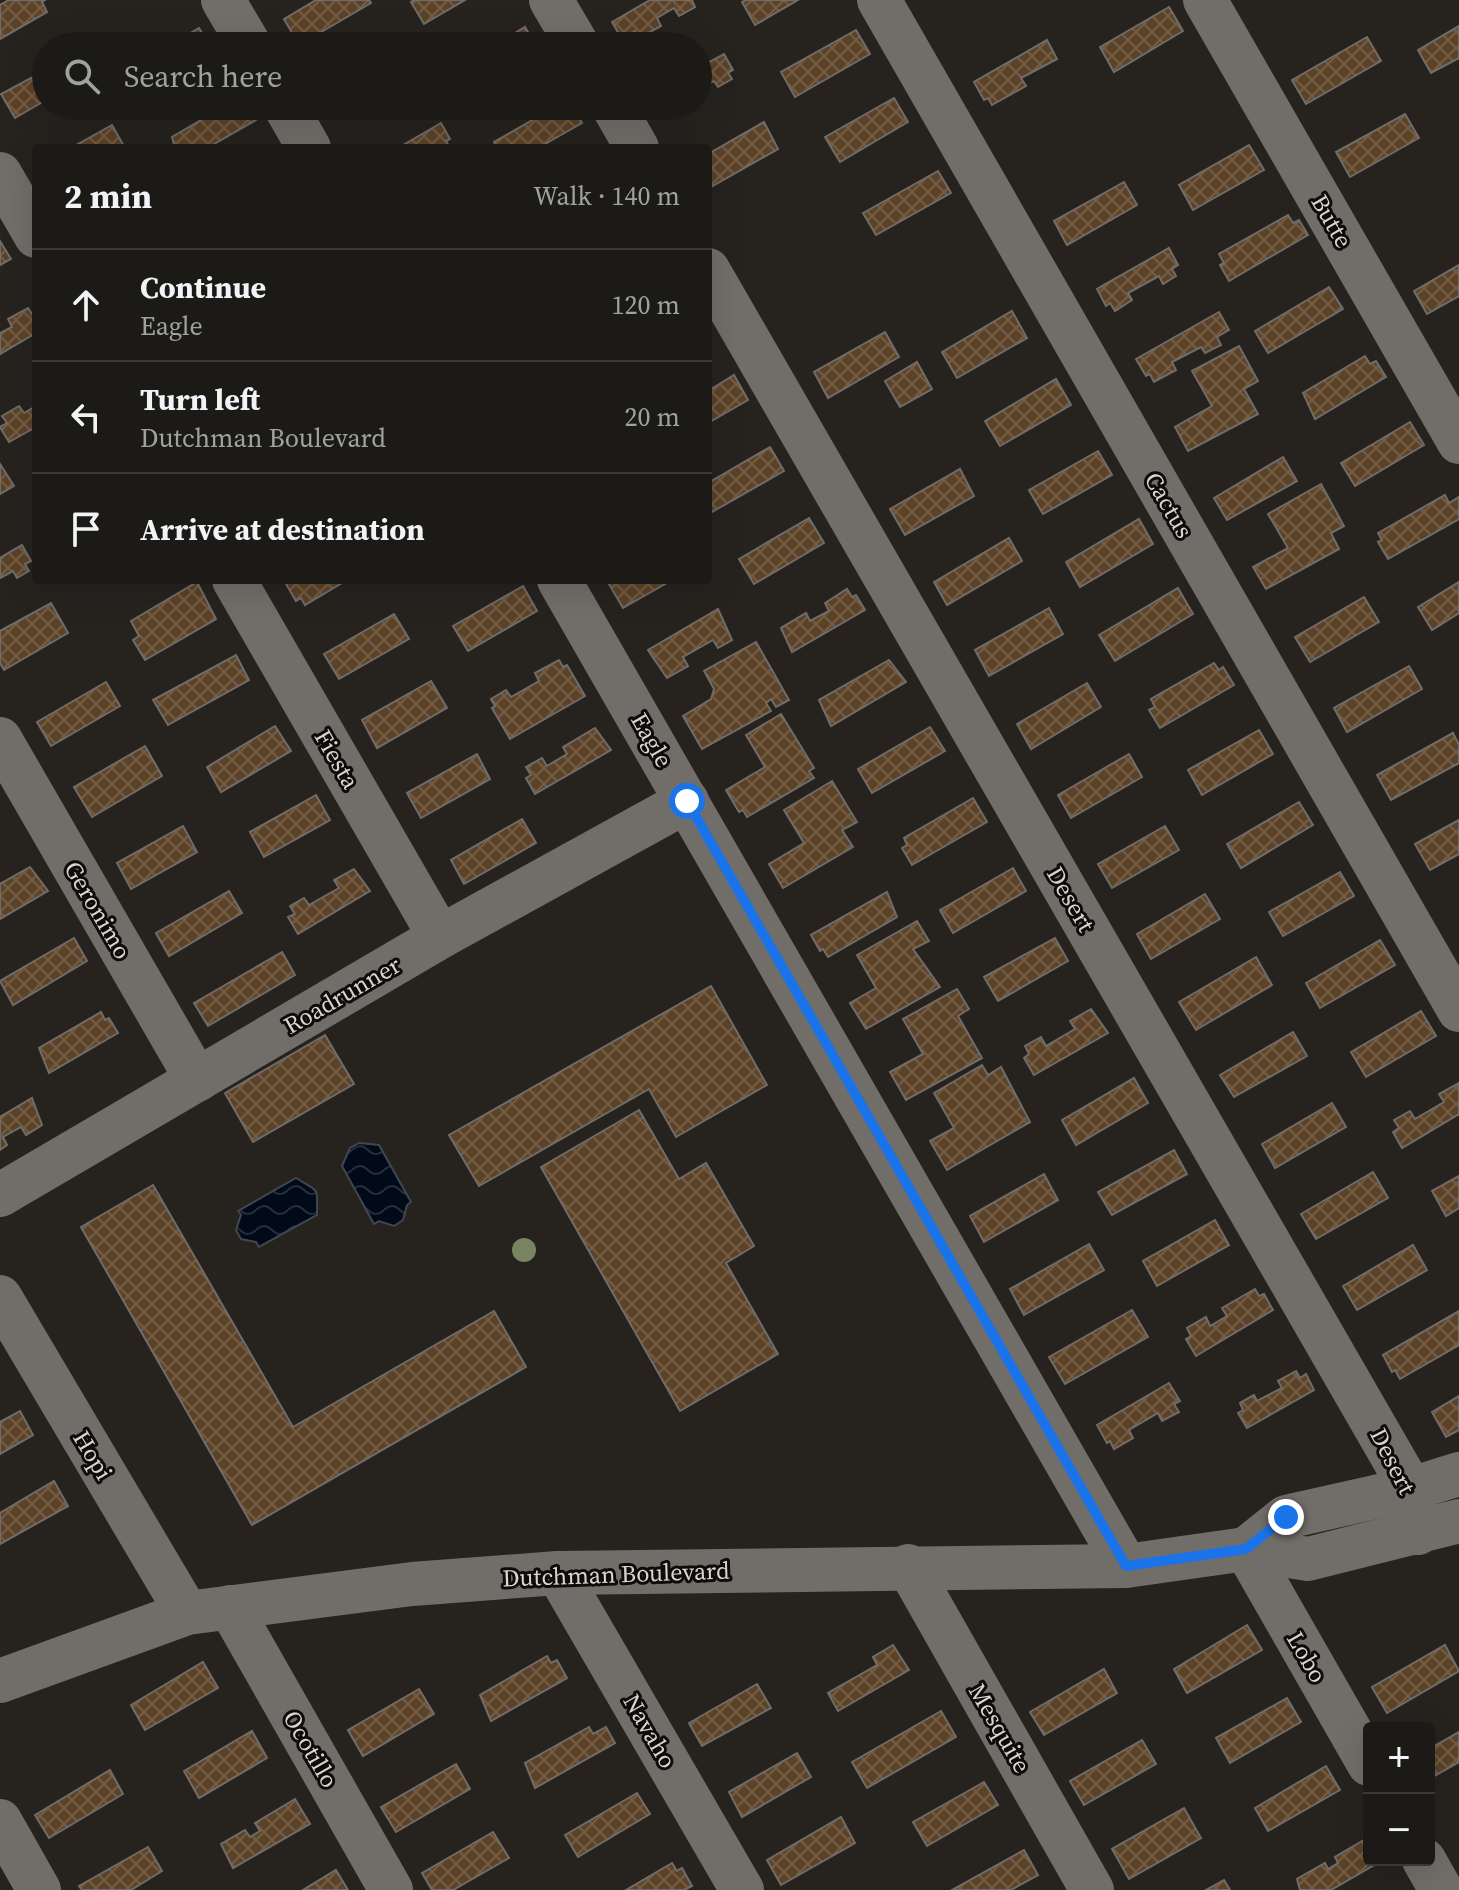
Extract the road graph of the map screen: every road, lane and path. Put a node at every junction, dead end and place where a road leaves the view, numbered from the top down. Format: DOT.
graph roads {
  1 [pos="223,0"];
  2 [pos="551,0"];
  3 [pos="879,0"];
  4 [pos="1205,0"];
  5 [pos="242,32"];
  6 [pos="570,32"];
  7 [pos="293,120"];
  8 [pos="621,120"];
  9 [pos="307,144"];
  10 [pos="635,144"];
  11 [pos="0,174"];
  12 [pos="32,229"];
  13 [pos="712,277"];
  14 [pos="1459,442"];
  15 [pos="236,584"];
  16 [pos="561,584"];
  17 [pos="0,739"];
  18 [pos="687,801"];
  19 [pos="440,937"];
  20 [pos="1459,1010"];
  21 [pos="197,1080"];
  22 [pos="0,1195"];
  23 [pos="0,1297"];
  24 [pos="1459,1474"];
  25 [pos="1411,1489"];
  26 [pos="1439,1527"];
  27 [pos="1246,1549"];
  28 [pos="908,1566"];
  29 [pos="1126,1566"];
  30 [pos="558,1573"];
  31 [pos="230,1607"];
  32 [pos="187,1613"];
  33 [pos="0,1681"];
  34 [pos="1363,1754"];
  35 [pos="0,1821"];
  36 [pos="1427,1866"];
  37 [pos="39,1890"];
  38 [pos="391,1890"];
  39 [pos="742,1890"];
  40 [pos="1092,1890"];
  41 [pos="1441,1890"];
  1 -- 5 [label="lane"];
  2 -- 6 [label="lane"];
  3 -- 20 [label="lane, Cactus"];
  4 -- 14 [label="lane, Butte"];
  7 -- 9 [label="lane"];
  8 -- 10 [label="lane"];
  11 -- 12 [label="lane"];
  13 -- 25 [label="lane, Desert"];
  15 -- 19 [label="lane, Fiesta"];
  16 -- 18 [label="lane, Eagle"];
  17 -- 21 [label="lane, Geronimo"];
  18 -- 19 [label="lane, Roadrunner"];
  18 -- 29 [label="lane, Eagle"];
  19 -- 21 [label="lane, Roadrunner"];
  21 -- 22 [label="lane, Roadrunner"];
  23 -- 32 [label="lane, Hopi"];
  24 -- 25 [label="lane"];
  25 -- 26 [label="lane, Desert"];
  25 -- 27 [label="lane"];
  26 -- 27 [label="lane, Dutchman Boulevard"];
  27 -- 29 [label="lane, Dutchman Boulevard"];
  27 -- 34 [label="lane, Lobo"];
  28 -- 29 [label="lane, Dutchman Boulevard"];
  28 -- 30 [label="lane, Dutchman Boulevard"];
  28 -- 40 [label="lane, Mesquite"];
  30 -- 31 [label="lane, Dutchman Boulevard"];
  30 -- 39 [label="lane, Navaho"];
  31 -- 32 [label="lane, Dutchman Boulevard"];
  31 -- 38 [label="lane, Ocotillo"];
  32 -- 33 [label="lane, Dutchman Boulevard"];
  35 -- 37 [label="lane"];
  36 -- 41 [label="lane"];
}
